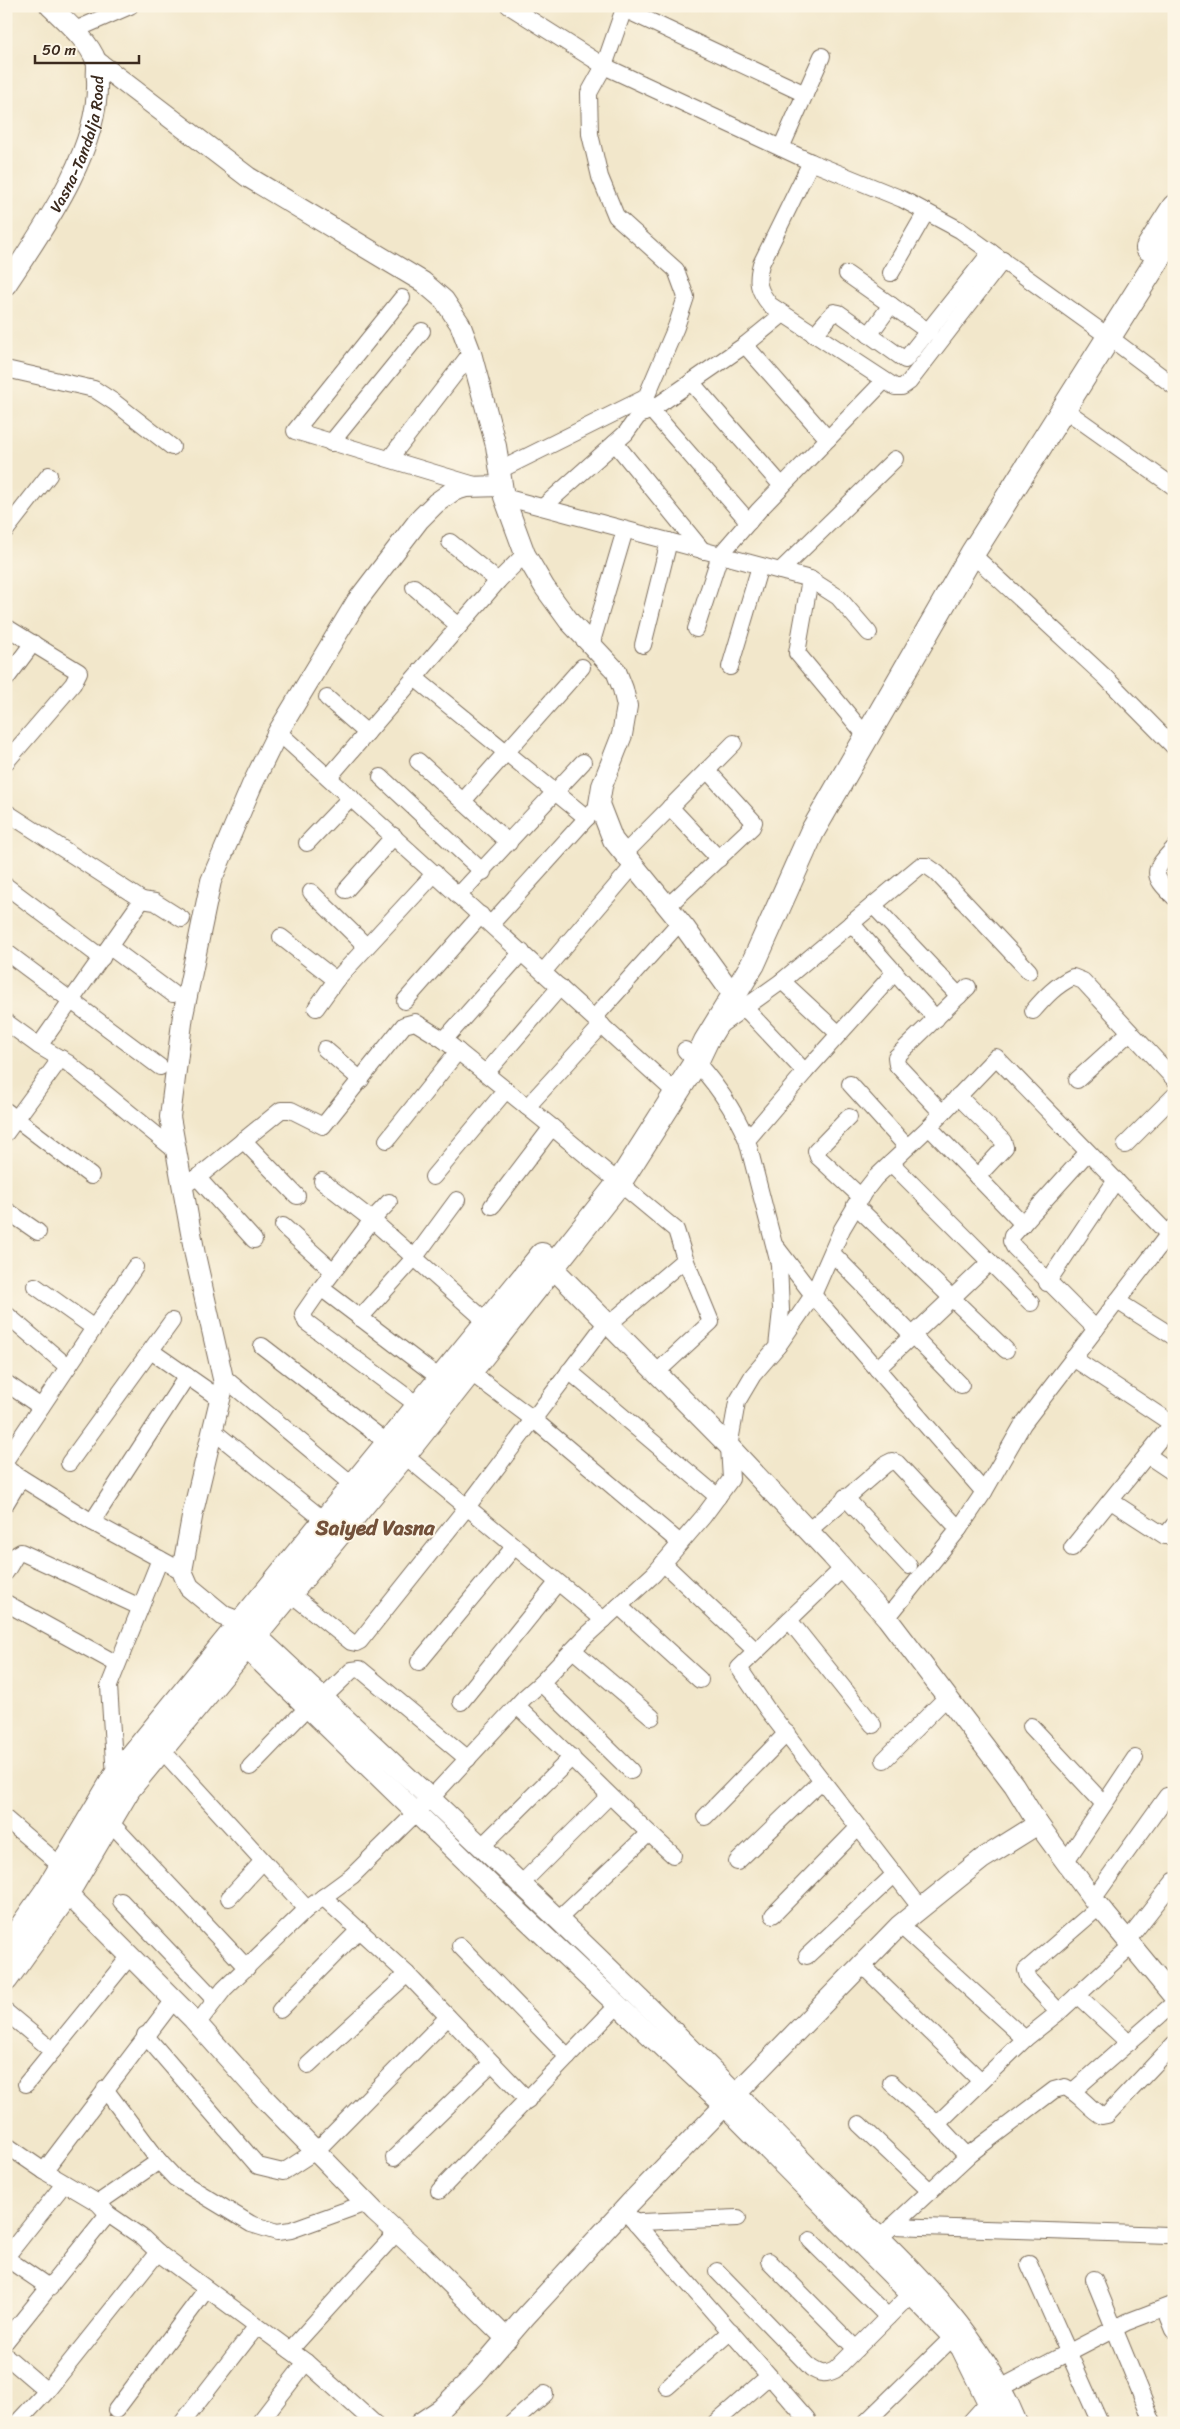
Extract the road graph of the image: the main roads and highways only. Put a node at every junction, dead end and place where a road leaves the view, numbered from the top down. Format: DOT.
graph roads {
  1 [pos="1174,207"];
  2 [pos="1174,234"];
  3 [pos="1103,333"];
  4 [pos="861,732"];
  5 [pos="735,996"];
  6 [pos="690,1056"];
  7 [pos="547,1262"];
  8 [pos="396,1450"];
  9 [pos="240,1631"];
  10 [pos="61,1880"];
  11 [pos="6,1949"];
  12 [pos="6,1979"];
  1 -- 3 [label="main road"];
  2 -- 3 [label="main road"];
  3 -- 4 [label="main road"];
  3 -- 4 [label="main road"];
  4 -- 5 [label="main road"];
  5 -- 6 [label="main road"];
  5 -- 6 [label="main road"];
  6 -- 7 [label="main road"];
  7 -- 8 [label="main road"];
  7 -- 8 [label="main road"];
  8 -- 9 [label="main road"];
  8 -- 9 [label="main road"];
  9 -- 10 [label="main road"];
  9 -- 10 [label="main road"];
  10 -- 11 [label="main road"];
  10 -- 12 [label="main road"];
}
